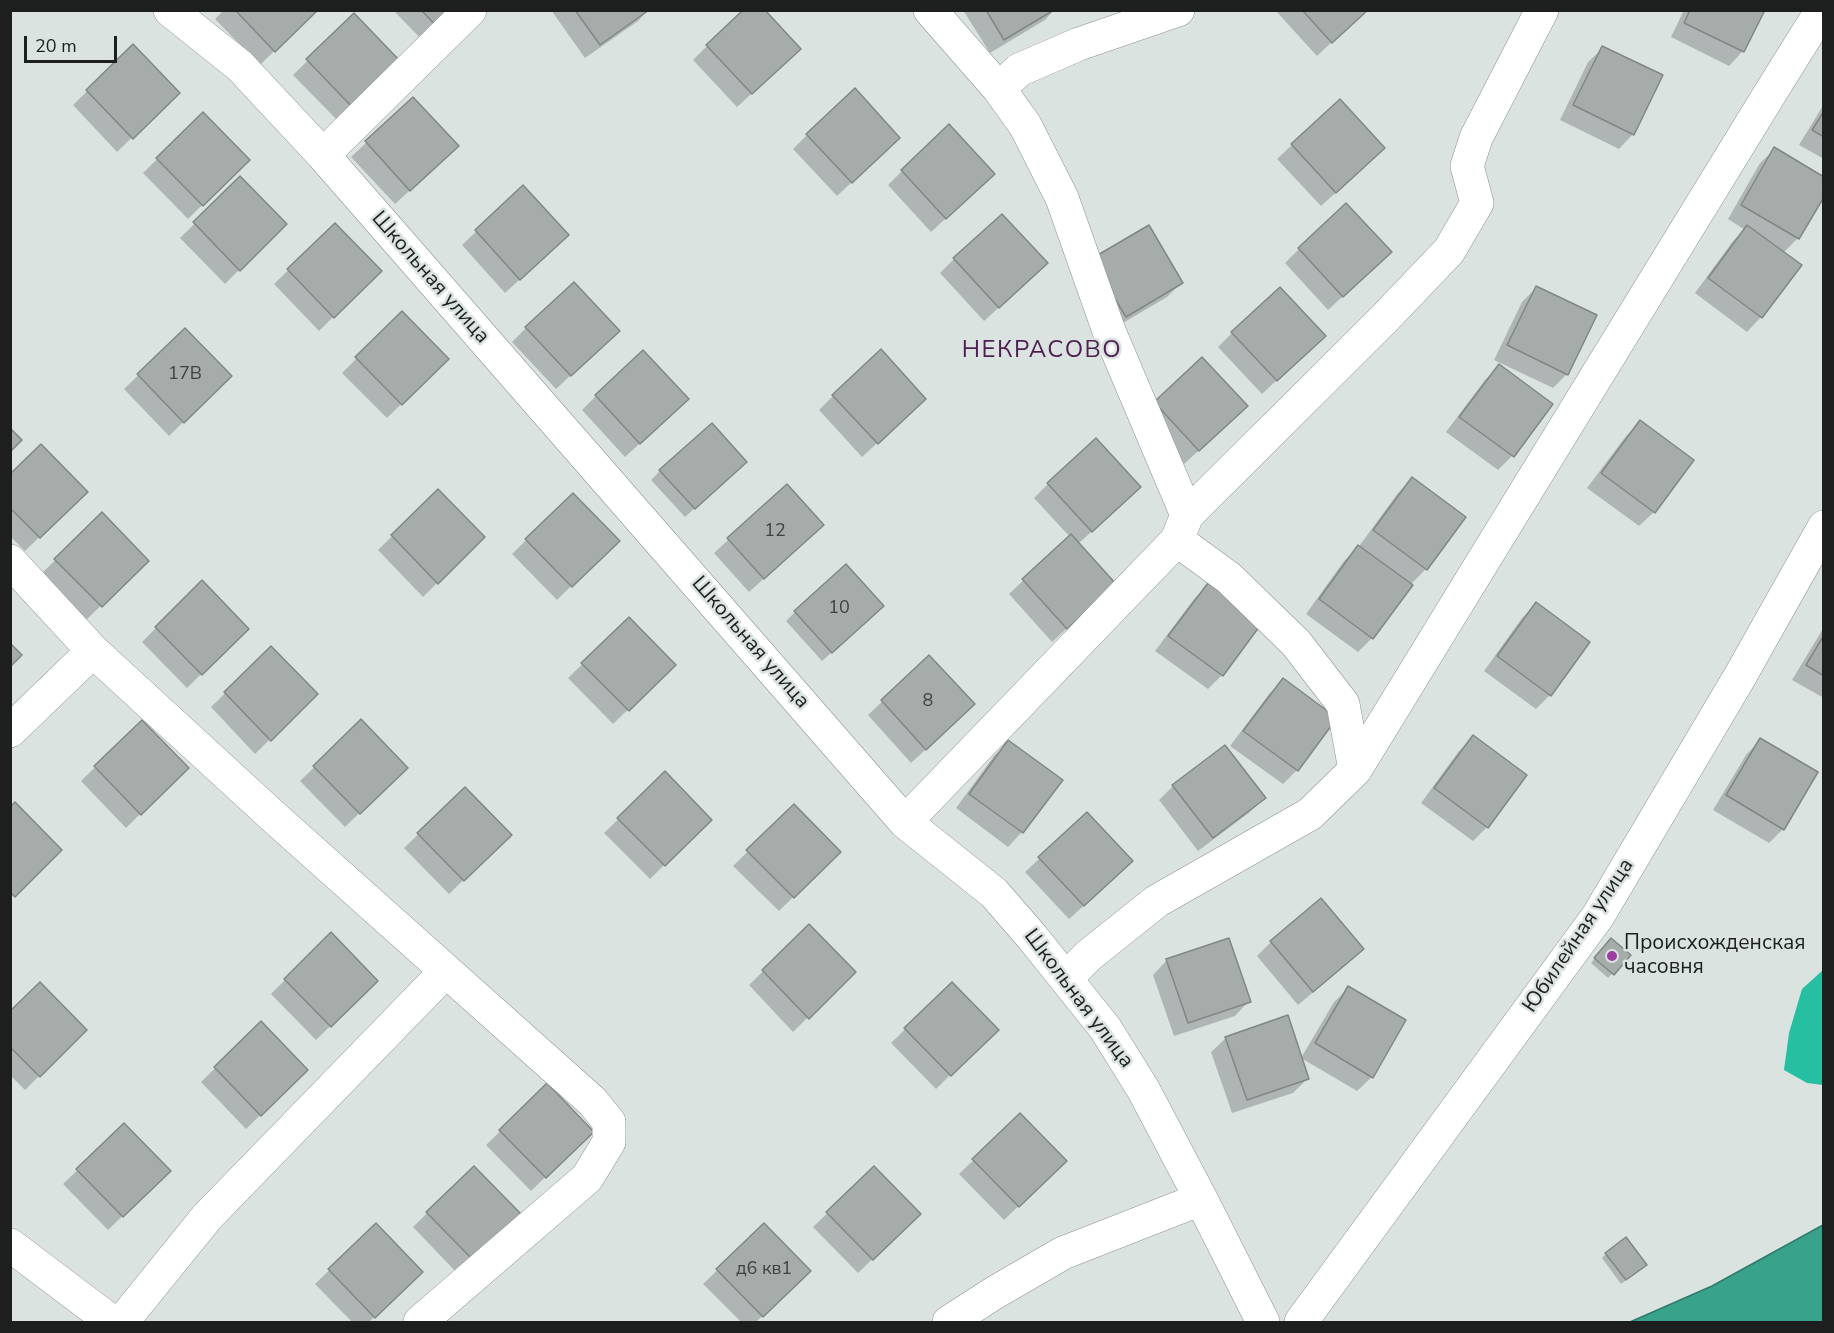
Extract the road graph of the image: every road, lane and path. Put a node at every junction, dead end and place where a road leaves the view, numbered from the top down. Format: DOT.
graph roads {
  1 [pos="170,10"];
  2 [pos="470,10"];
  3 [pos="930,10"];
  4 [pos="1178,10"];
  5 [pos="1542,10"];
  6 [pos="1822,10"];
  7 [pos="999,89"];
  8 [pos="323,155"];
  9 [pos="1182,527"];
  10 [pos="1824,527"];
  11 [pos="10,561"];
  12 [pos="93,651"];
  13 [pos="10,731"];
  14 [pos="1355,770"];
  15 [pos="905,822"];
  16 [pos="446,970"];
  17 [pos="1066,979"];
  18 [pos="1201,1199"];
  19 [pos="10,1245"];
  20 [pos="112,1323"];
  21 [pos="122,1323"];
  22 [pos="420,1323"];
  23 [pos="949,1323"];
  24 [pos="1263,1323"];
  25 [pos="1301,1323"];
  1 -- 8 [label="street, Школьная улица"];
  2 -- 8 [label="street"];
  3 -- 7 [label="street"];
  4 -- 7 [label="street"];
  5 -- 9 [label="street"];
  6 -- 14 [label="street"];
  7 -- 9 [label="street"];
  8 -- 15 [label="street, Школьная улица"];
  9 -- 14 [label="street"];
  9 -- 15 [label="street"];
  10 -- 25 [label="street, Юбилейная улица"];
  11 -- 12 [label="street"];
  12 -- 13 [label="street"];
  12 -- 16 [label="street"];
  14 -- 17 [label="street"];
  15 -- 17 [label="street, Школьная улица"];
  16 -- 21 [label="street"];
  16 -- 22 [label="street"];
  17 -- 18 [label="street, Школьная улица"];
  18 -- 23 [label="street"];
  18 -- 24 [label="street, Школьная улица"];
  19 -- 20 [label="street"];
}
